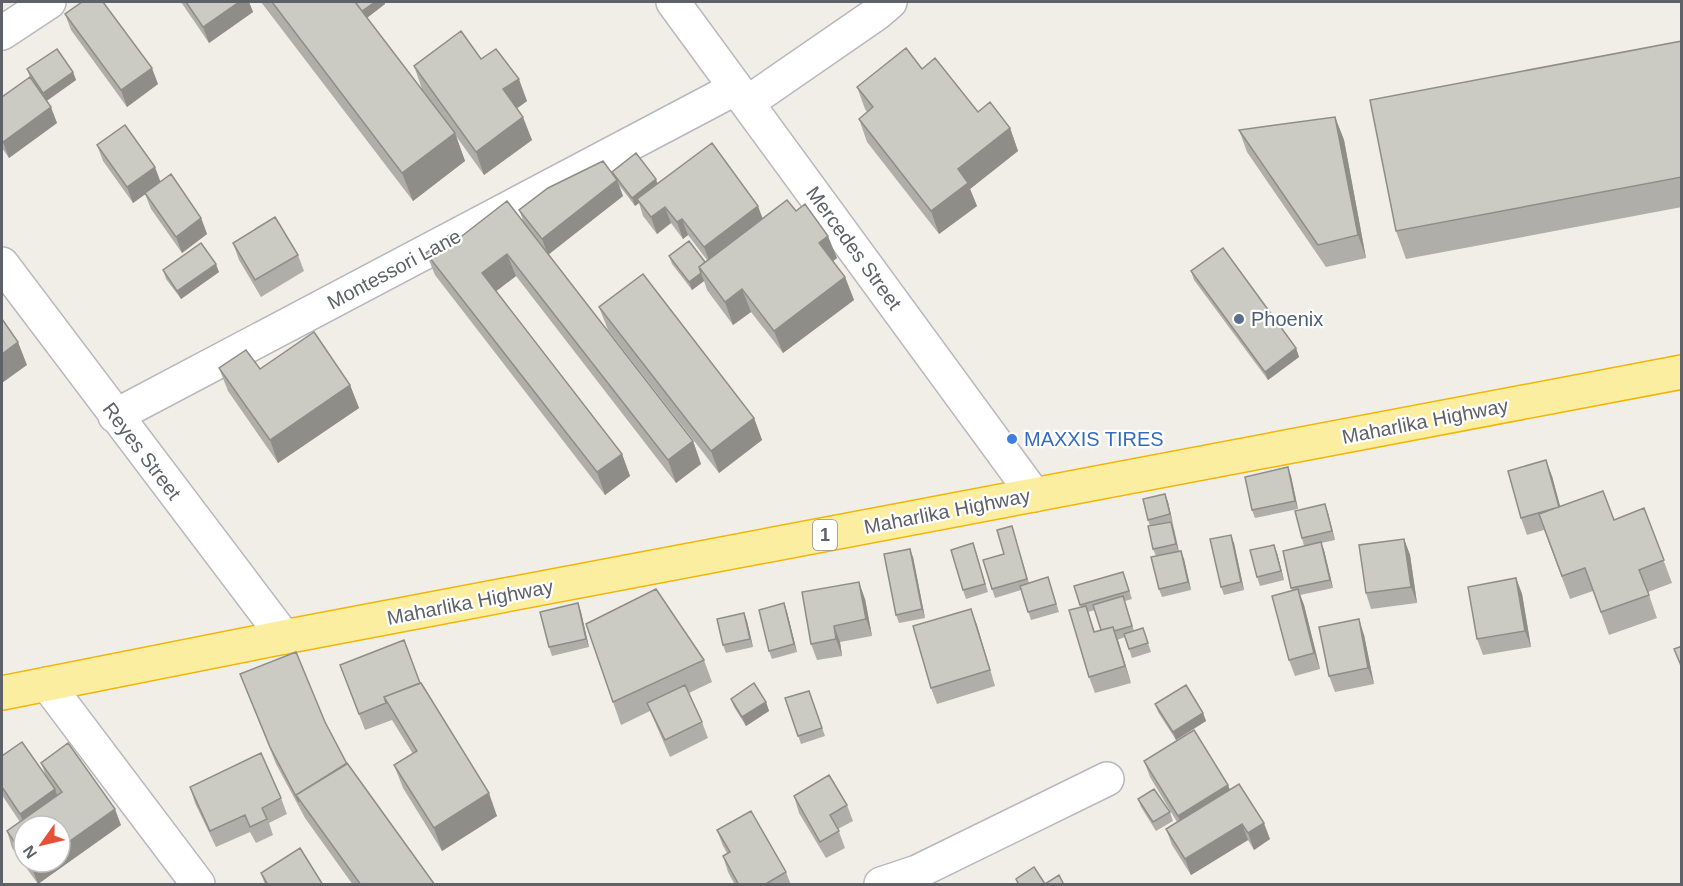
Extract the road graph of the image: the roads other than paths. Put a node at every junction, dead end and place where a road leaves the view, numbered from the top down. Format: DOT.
graph roads {
  1 [pos="49,2"];
  2 [pos="673,2"];
  3 [pos="890,2"];
  4 [pos="2,33"];
  5 [pos="742,95"];
  6 [pos="2,264"];
  7 [pos="1682,372"];
  8 [pos="115,416"];
  9 [pos="1034,495"];
  10 [pos="284,637"];
  11 [pos="46,684"];
  12 [pos="2,693"];
  13 [pos="1107,779"];
  14 [pos="198,885"];
  15 [pos="881,885"];
  1 -- 4 [label="street"];
  2 -- 5 [label="street, Mercedes Street"];
  3 -- 5 [label="street, Montessori Lane"];
  5 -- 8 [label="street, Montessori Lane"];
  5 -- 9 [label="street, Mercedes Street"];
  6 -- 8 [label="street, Reyes Street"];
  7 -- 9 [label="highway, Maharlika Highway / 1"];
  8 -- 10 [label="street, Reyes Street"];
  9 -- 10 [label="highway, Maharlika Highway / 1"];
  10 -- 11 [label="highway, Maharlika Highway / 1"];
  11 -- 12 [label="highway, Maharlika Highway / 1"];
  11 -- 14 [label="street"];
  13 -- 15 [label="street"];
}
